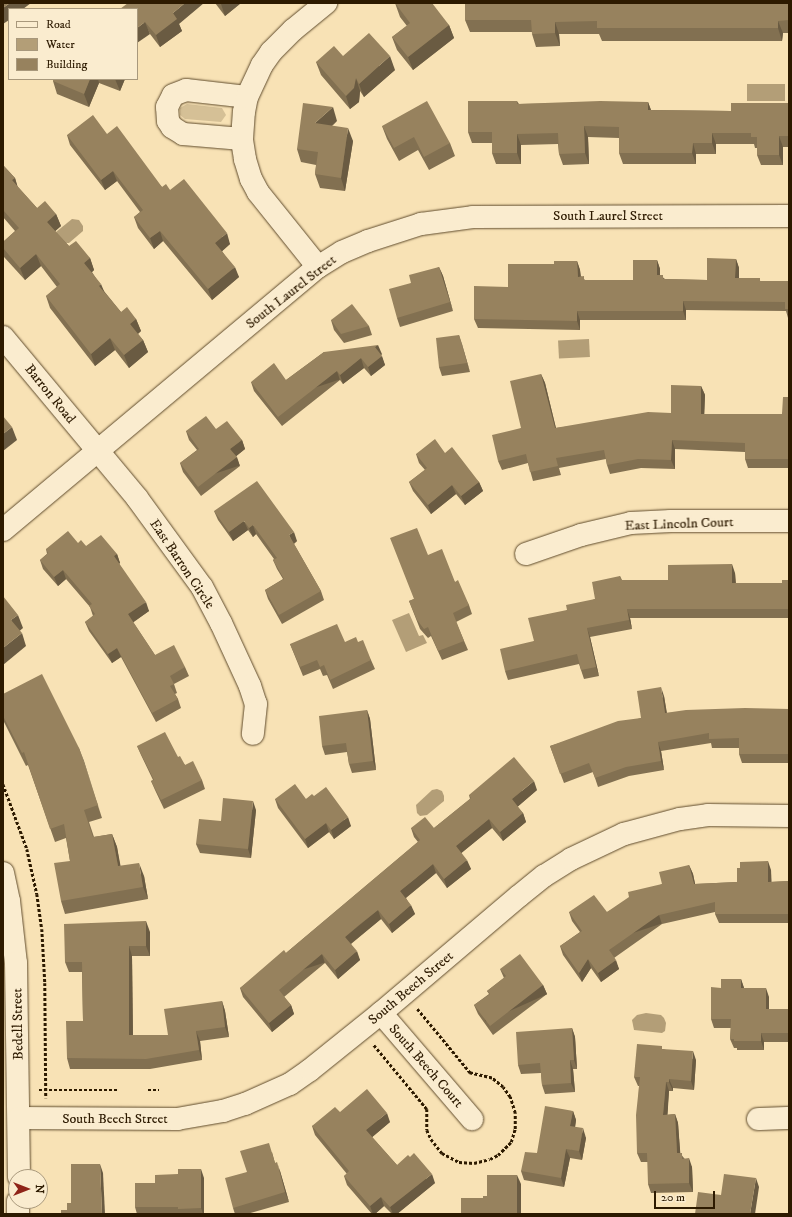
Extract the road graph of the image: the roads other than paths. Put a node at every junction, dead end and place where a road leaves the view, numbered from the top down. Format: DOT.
graph roads {
  1 [pos="326,3"];
  2 [pos="247,97"];
  3 [pos="242,139"];
  4 [pos="789,216"];
  5 [pos="318,267"];
  6 [pos="3,337"];
  7 [pos="97,451"];
  8 [pos="789,521"];
  9 [pos="3,530"];
  10 [pos="526,554"];
  11 [pos="253,734"];
  12 [pos="789,816"];
  13 [pos="3,873"];
  14 [pos="381,1013"];
  15 [pos="19,1118"];
  16 [pos="472,1118"];
  17 [pos="758,1118"];
  18 [pos="789,1118"];
  19 [pos="19,1169"];
  1 -- 2 [label="street"];
  2 -- 3 [label="street"];
  2 -- 3 [label="street"];
  3 -- 5 [label="street"];
  4 -- 5 [label="street, South Laurel Street"];
  5 -- 7 [label="street, South Laurel Street"];
  6 -- 7 [label="street, Barron Road"];
  7 -- 9 [label="street, South Laurel Street"];
  7 -- 11 [label="street, East Barron Circle"];
  8 -- 10 [label="street, East Lincoln Court"];
  12 -- 14 [label="street, South Beech Street"];
  13 -- 15 [label="street, Bedell Street"];
  14 -- 15 [label="street, South Beech Street"];
  14 -- 16 [label="street, South Beech Court"];
  15 -- 19 [label="street, Bedell Street"];
  17 -- 18 [label="street"];
}
